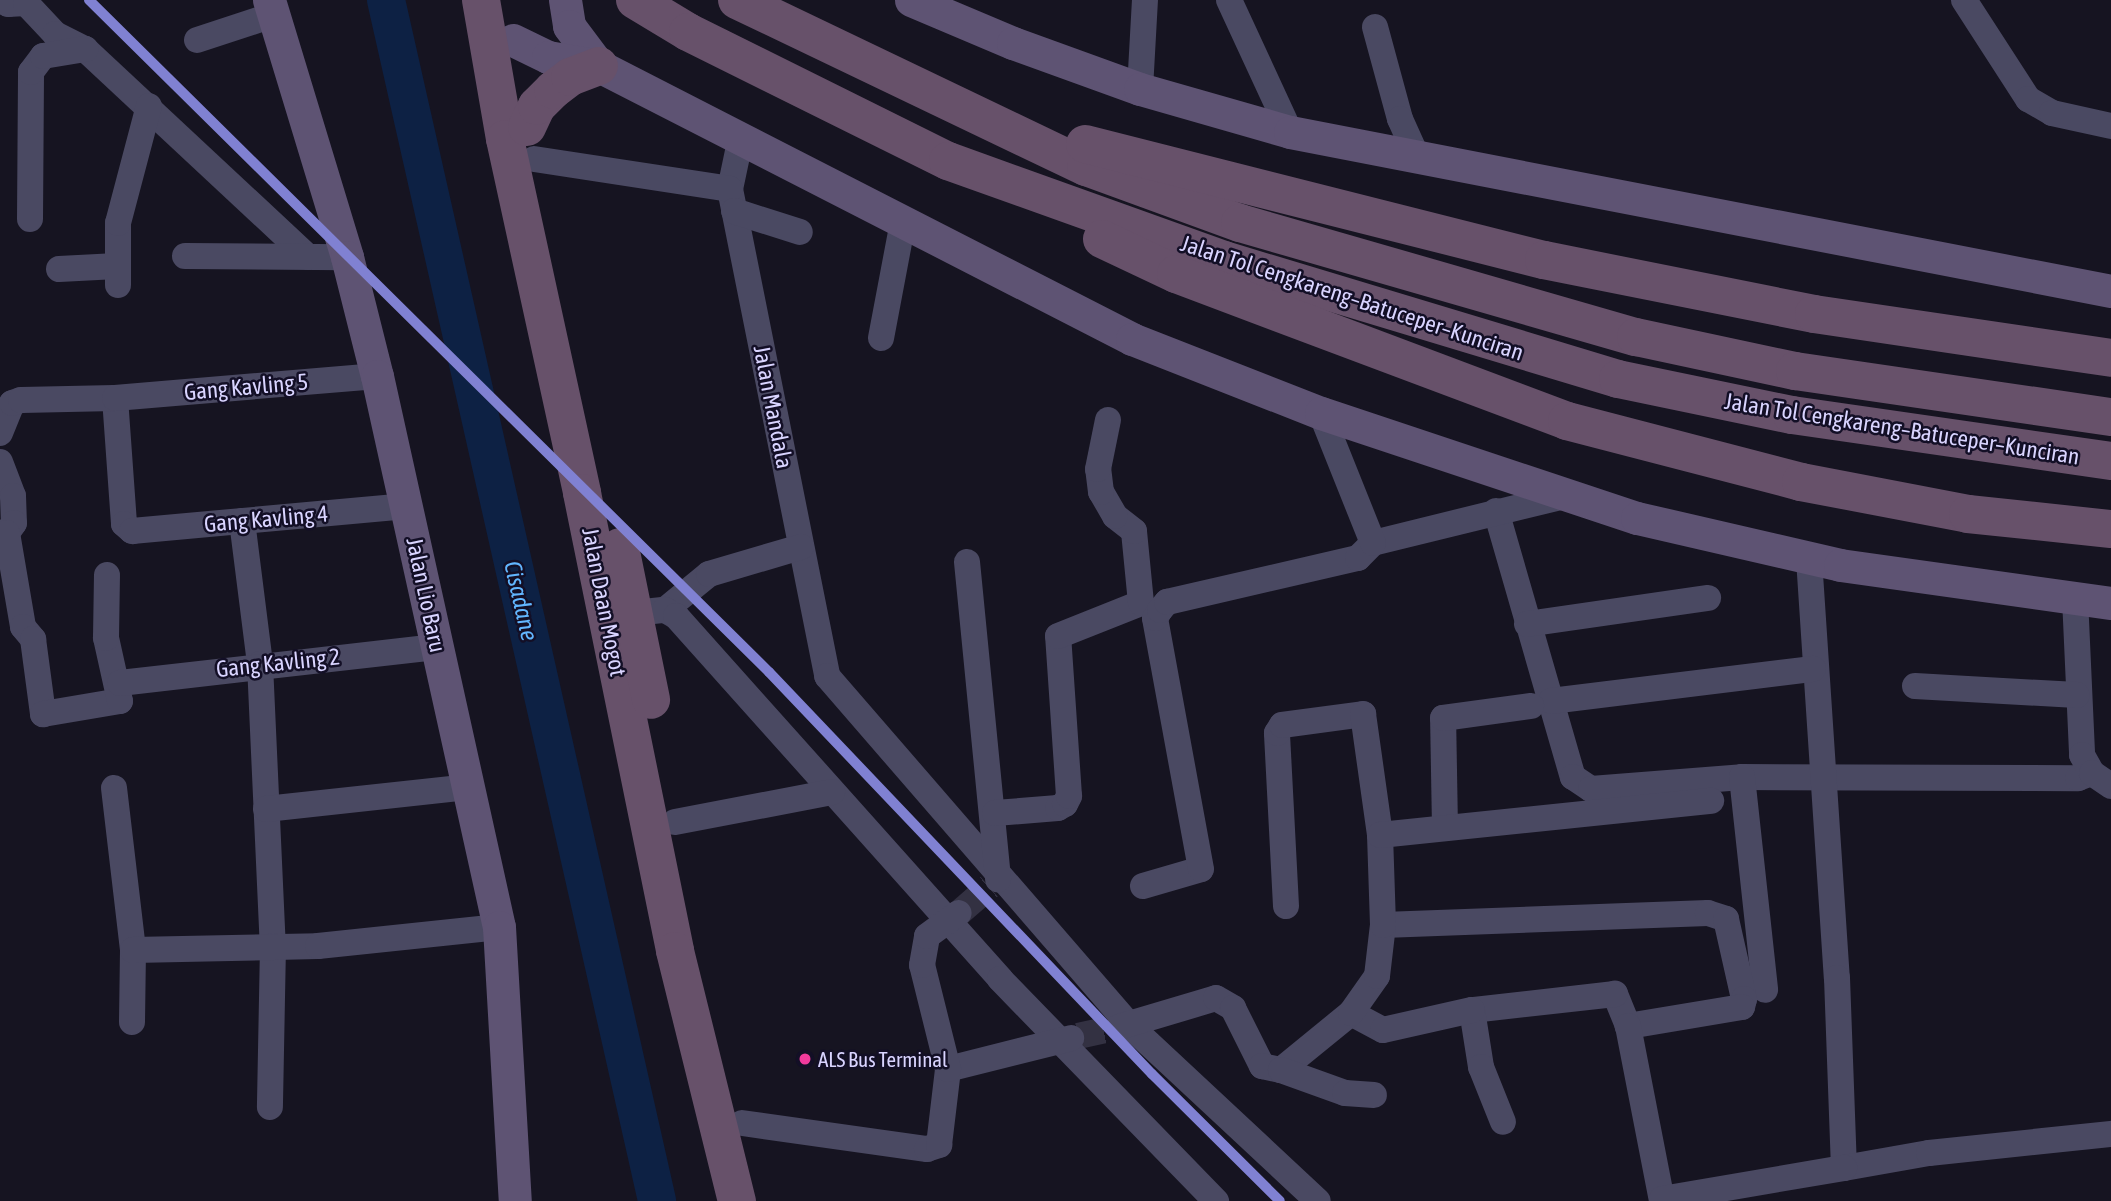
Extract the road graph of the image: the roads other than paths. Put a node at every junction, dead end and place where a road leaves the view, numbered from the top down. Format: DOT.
graph roads {
  1 [pos="5,0"];
  2 [pos="481,0"];
  3 [pos="506,0"];
  4 [pos="565,0"];
  5 [pos="635,0"];
  6 [pos="737,0"];
  7 [pos="911,0"];
  8 [pos="1145,0"];
  9 [pos="1229,0"];
  10 [pos="1964,0"];
  11 [pos="271,7"];
  12 [pos="1375,27"];
  13 [pos="197,40"];
  14 [pos="513,40"];
  15 [pos="85,49"];
  16 [pos="599,66"];
  17 [pos="1140,89"];
  18 [pos="149,106"];
  19 [pos="971,116"];
  20 [pos="2111,126"];
  21 [pos="1290,132"];
  22 [pos="741,137"];
  23 [pos="531,143"];
  24 [pos="1418,159"];
  25 [pos="948,161"];
  26 [pos="732,200"];
  27 [pos="30,219"];
  28 [pos="903,222"];
  29 [pos="800,232"];
  30 [pos="186,256"];
  31 [pos="308,257"];
  32 [pos="347,257"];
  33 [pos="58,269"];
  34 [pos="2111,291"];
  35 [pos="881,338"];
  36 [pos="2111,358"];
  37 [pos="377,376"];
  38 [pos="115,398"];
  39 [pos="1321,413"];
  40 [pos="2111,417"];
  41 [pos="1108,419"];
  42 [pos="0,433"];
  43 [pos="2111,461"];
  44 [pos="0,462"];
  45 [pos="1565,496"];
  46 [pos="407,506"];
  47 [pos="1496,511"];
  48 [pos="242,521"];
  49 [pos="2111,529"];
  50 [pos="1373,543"];
  51 [pos="801,547"];
  52 [pos="1809,559"];
  53 [pos="967,562"];
  54 [pos="107,575"];
  55 [pos="1709,598"];
  56 [pos="2076,598"];
  57 [pos="2111,603"];
  58 [pos="650,611"];
  59 [pos="1527,624"];
  60 [pos="436,647"];
  61 [pos="260,664"];
  62 [pos="1814,669"];
  63 [pos="120,683"];
  64 [pos="1915,686"];
  65 [pos="2077,695"];
  66 [pos="1541,704"];
  67 [pos="1742,777"];
  68 [pos="1824,777"];
  69 [pos="2104,777"];
  70 [pos="470,787"];
  71 [pos="114,788"];
  72 [pos="832,792"];
  73 [pos="1711,801"];
  74 [pos="266,809"];
  75 [pos="995,813"];
  76 [pos="675,822"];
  77 [pos="1445,828"];
  78 [pos="1380,835"];
  79 [pos="995,882"];
  80 [pos="1143,886"];
  81 [pos="1286,906"];
  82 [pos="954,917"];
  83 [pos="1382,925"];
  84 [pos="499,927"];
  85 [pos="273,946"];
  86 [pos="133,950"];
  87 [pos="1765,990"];
  88 [pos="1472,1010"];
  89 [pos="1351,1013"];
  90 [pos="132,1022"];
  91 [pos="1124,1026"];
  92 [pos="1628,1026"];
  93 [pos="1068,1039"];
  94 [pos="948,1069"];
  95 [pos="1281,1070"];
  96 [pos="1374,1095"];
  97 [pos="270,1107"];
  98 [pos="1503,1122"];
  99 [pos="742,1123"];
  100 [pos="2111,1134"];
  101 [pos="1844,1168"];
  102 [pos="1662,1200"];
  103 [pos="515,1201"];
  104 [pos="737,1201"];
  105 [pos="762,1201"];
  106 [pos="1216,1201"];
  107 [pos="1318,1201"];
  1 -- 15 [label="street"];
  2 -- 104 [label="highway, Jalan Daan Mogot"];
  3 -- 14 [label="highway, Jalan Daan Mogot"];
  4 -- 16 [label="main road"];
  5 -- 25 [label="highway, Jalan Tol Cengkareng–Batuceper–Kunciran"];
  6 -- 19 [label="highway, Jalan Tol Cengkareng–Batuceper–Kunciran"];
  7 -- 17 [label="main road"];
  8 -- 17 [label="street"];
  9 -- 21 [label="street"];
  10 -- 20 [label="street"];
  11 -- 13 [label="street"];
  11 -- 32 [label="main road, Jalan Lio Baru"];
  12 -- 24 [label="street"];
  14 -- 16 [label="main road"];
  14 -- 23 [label="highway, Jalan Daan Mogot"];
  15 -- 18 [label="street"];
  15 -- 27 [label="street"];
  16 -- 22 [label="main road"];
  16 -- 23 [label="highway"];
  17 -- 21 [label="main road"];
  18 -- 31 [label="street"];
  18 -- 33 [label="street"];
  19 -- 36 [label="highway"];
  19 -- 40 [label="highway, Jalan Tol Cengkareng–Batuceper–Kunciran"];
  21 -- 24 [label="main road"];
  22 -- 26 [label="street, Jalan Mandala"];
  22 -- 28 [label="main road"];
  23 -- 26 [label="street"];
  23 -- 58 [label="highway, Jalan Daan Mogot"];
  24 -- 34 [label="main road"];
  25 -- 43 [label="highway, Jalan Tol Cengkareng–Batuceper–Kunciran"];
  25 -- 49 [label="highway"];
  26 -- 29 [label="street"];
  26 -- 51 [label="street, Jalan Mandala"];
  28 -- 35 [label="street"];
  28 -- 39 [label="main road"];
  30 -- 31 [label="street"];
  31 -- 32 [label="street"];
  32 -- 37 [label="main road, Jalan Lio Baru"];
  37 -- 38 [label="street, Gang Kavling 5"];
  37 -- 46 [label="main road, Jalan Lio Baru"];
  38 -- 42 [label="street, Gang Kavling 5"];
  38 -- 48 [label="street, Gang Kavling 4"];
  39 -- 45 [label="main road"];
  39 -- 50 [label="street"];
  41 -- 75 [label="street"];
  44 -- 63 [label="street"];
  45 -- 47 [label="street"];
  45 -- 52 [label="main road"];
  46 -- 48 [label="street, Gang Kavling 4"];
  46 -- 60 [label="main road, Jalan Lio Baru"];
  47 -- 50 [label="street"];
  47 -- 59 [label="street"];
  48 -- 61 [label="street"];
  50 -- 80 [label="street"];
  51 -- 58 [label="street"];
  51 -- 79 [label="street, Jalan Mandala"];
  52 -- 56 [label="main road"];
  52 -- 62 [label="street"];
  53 -- 75 [label="street"];
  54 -- 63 [label="street"];
  55 -- 59 [label="street"];
  56 -- 57 [label="main road"];
  56 -- 65 [label="street"];
  58 -- 72 [label="street"];
  58 -- 76 [label="highway, Jalan Daan Mogot"];
  59 -- 66 [label="street"];
  60 -- 61 [label="street, Gang Kavling 2"];
  60 -- 70 [label="main road, Jalan Lio Baru"];
  61 -- 63 [label="street, Gang Kavling 2"];
  61 -- 74 [label="street"];
  62 -- 66 [label="street"];
  62 -- 68 [label="street"];
  64 -- 65 [label="street"];
  65 -- 69 [label="street"];
  66 -- 67 [label="street"];
  66 -- 77 [label="street"];
  67 -- 68 [label="street"];
  67 -- 87 [label="street"];
  68 -- 69 [label="street"];
  68 -- 101 [label="street"];
  70 -- 74 [label="street"];
  70 -- 84 [label="main road, Jalan Lio Baru"];
  71 -- 86 [label="street"];
  72 -- 76 [label="street"];
  72 -- 82 [label="street"];
  73 -- 77 [label="street"];
  74 -- 85 [label="street"];
  75 -- 79 [label="street"];
  76 -- 99 [label="highway, Jalan Daan Mogot"];
  77 -- 78 [label="street"];
  78 -- 81 [label="street"];
  78 -- 83 [label="street"];
  79 -- 91 [label="street"];
  82 -- 93 [label="street"];
  82 -- 94 [label="street"];
  83 -- 89 [label="street"];
  83 -- 92 [label="street"];
  84 -- 85 [label="street"];
  84 -- 103 [label="main road, Jalan Lio Baru"];
  85 -- 86 [label="street"];
  85 -- 97 [label="street"];
  86 -- 90 [label="street"];
  88 -- 89 [label="street"];
  88 -- 92 [label="street"];
  88 -- 98 [label="street"];
  89 -- 95 [label="street"];
  91 -- 95 [label="street"];
  91 -- 107 [label="street"];
  92 -- 102 [label="street"];
  93 -- 94 [label="street"];
  93 -- 106 [label="street"];
  94 -- 99 [label="street"];
  95 -- 96 [label="street"];
  99 -- 105 [label="highway, Jalan Daan Mogot"];
  100 -- 101 [label="street"];
  101 -- 102 [label="street"];
}
